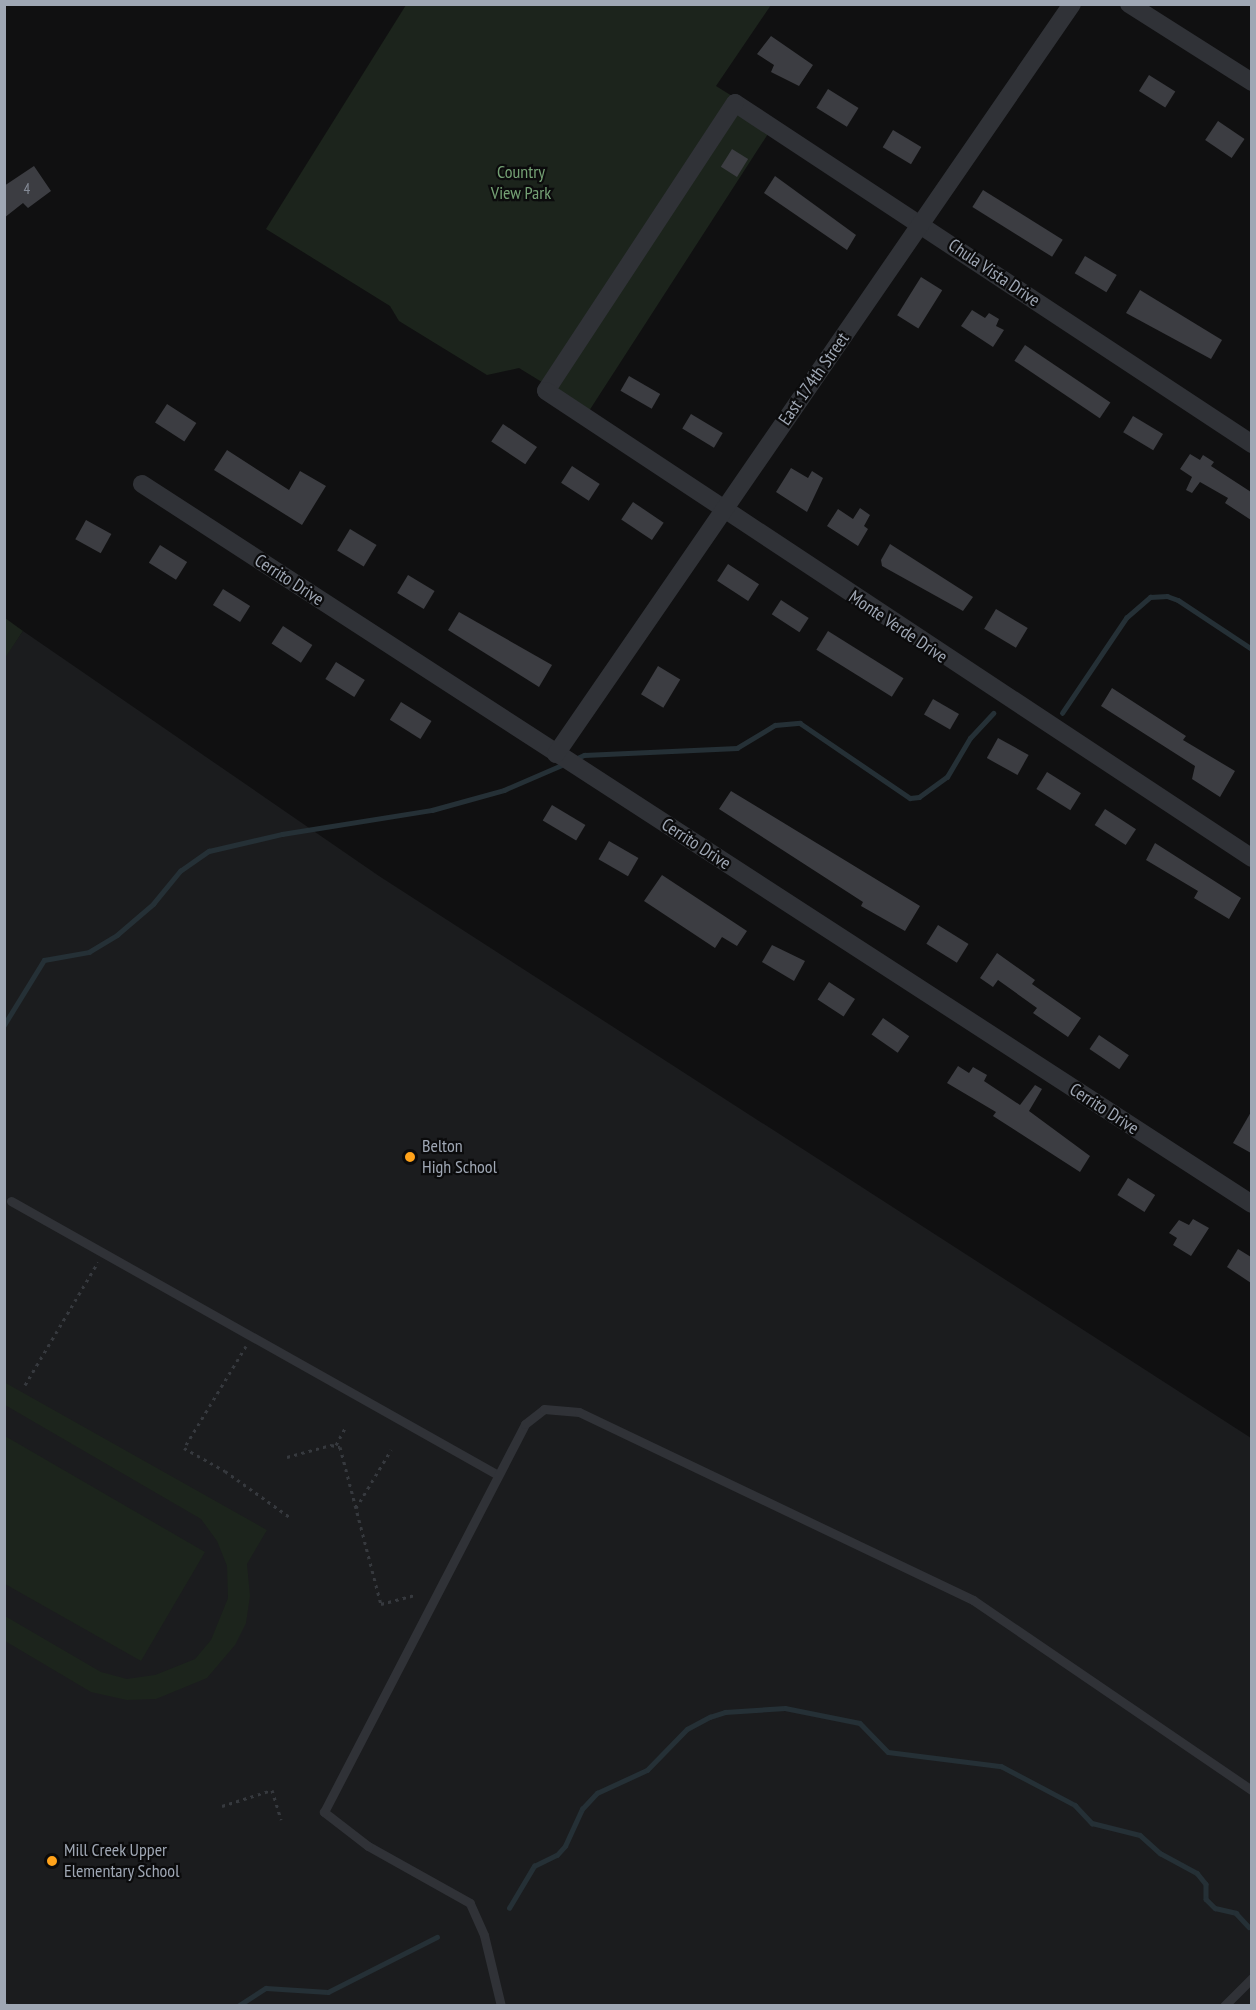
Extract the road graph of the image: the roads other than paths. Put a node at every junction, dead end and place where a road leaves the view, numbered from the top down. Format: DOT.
graph roads {
  1 [pos="1072,4"];
  2 [pos="1129,4"];
  3 [pos="1251,82"];
  4 [pos="920,224"];
  5 [pos="546,391"];
  6 [pos="1251,444"];
  7 [pos="142,484"];
  8 [pos="723,510"];
  9 [pos="556,754"];
  10 [pos="1251,858"];
  11 [pos="11,1201"];
  12 [pos="1251,1204"];
  13 [pos="498,1476"];
  14 [pos="1251,1790"];
  15 [pos="1251,1978"];
  16 [pos="501,2006"];
  17 [pos="1224,2006"];
  1 -- 4 [label="street, East 174th Street"];
  2 -- 3 [label="street"];
  4 -- 5 [label="street, Chula Vista Drive"];
  4 -- 6 [label="street, Chula Vista Drive"];
  4 -- 8 [label="street, East 174th Street"];
  5 -- 8 [label="street, Monte Verde Drive"];
  7 -- 9 [label="street, Cerrito Drive"];
  8 -- 9 [label="street, East 174th Street"];
  8 -- 10 [label="street, Monte Verde Drive"];
  9 -- 12 [label="street, Cerrito Drive"];
  11 -- 13 [label="lane"];
  13 -- 14 [label="lane"];
  13 -- 16 [label="lane"];
  15 -- 17 [label="lane"];
}
